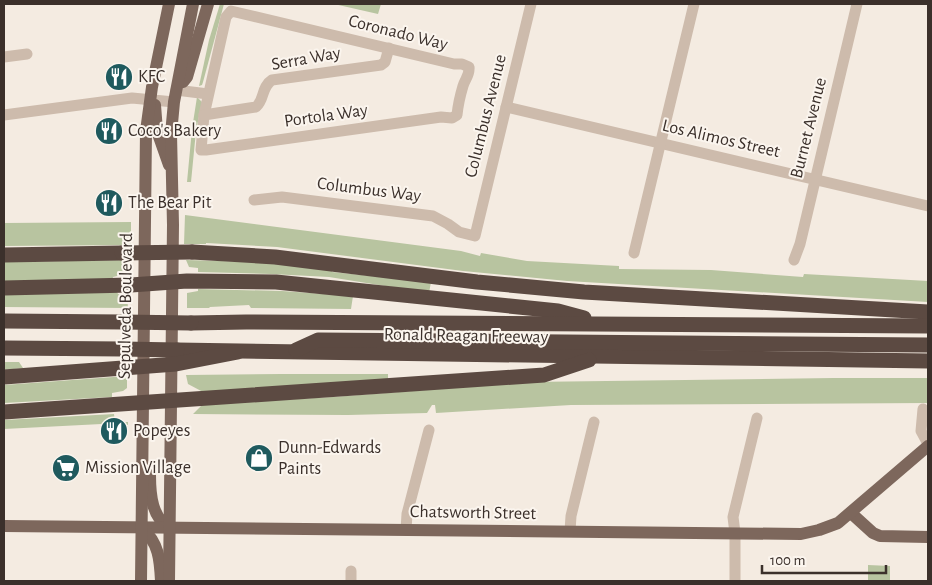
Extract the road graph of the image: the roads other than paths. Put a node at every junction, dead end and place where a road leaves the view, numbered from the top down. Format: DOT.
graph roads {
  1 [pos="169,4"];
  2 [pos="193,4"];
  3 [pos="208,4"];
  4 [pos="531,4"];
  5 [pos="694,4"];
  6 [pos="857,4"];
  7 [pos="389,48"];
  8 [pos="27,54"];
  9 [pos="4,56"];
  10 [pos="208,94"];
  11 [pos="175,96"];
  12 [pos="150,100"];
  13 [pos="506,107"];
  14 [pos="204,115"];
  15 [pos="4,116"];
  16 [pos="456,117"];
  17 [pos="661,143"];
  18 [pos="171,169"];
  19 [pos="815,178"];
  20 [pos="254,200"];
  21 [pos="928,206"];
  22 [pos="475,236"];
  23 [pos="634,253"];
  24 [pos="4,255"];
  25 [pos="794,260"];
  26 [pos="172,282"];
  27 [pos="144,284"];
  28 [pos="4,288"];
  29 [pos="928,312"];
  30 [pos="4,321"];
  31 [pos="370,322"];
  32 [pos="608,324"];
  33 [pos="928,326"];
  34 [pos="928,334"];
  35 [pos="928,345"];
  36 [pos="4,348"];
  37 [pos="238,352"];
  38 [pos="293,352"];
  39 [pos="599,357"];
  40 [pos="928,361"];
  41 [pos="4,377"];
  42 [pos="172,401"];
  43 [pos="142,404"];
  44 [pos="923,410"];
  45 [pos="4,412"];
  46 [pos="757,418"];
  47 [pos="594,422"];
  48 [pos="142,426"];
  49 [pos="429,430"];
  50 [pos="928,445"];
  51 [pos="851,513"];
  52 [pos="4,526"];
  53 [pos="142,528"];
  54 [pos="170,529"];
  55 [pos="406,530"];
  56 [pos="570,531"];
  57 [pos="735,533"];
  58 [pos="928,537"];
  59 [pos="142,581"];
  60 [pos="161,581"];
  61 [pos="169,581"];
  62 [pos="735,581"];
  1 -- 12 [label="main road, Sepulveda Boulevard"];
  2 -- 11 [label="main road"];
  3 -- 11 [label="main road"];
  4 -- 13 [label="street, Columbus Avenue"];
  5 -- 17 [label="street"];
  6 -- 19 [label="street, Burnet Avenue"];
  7 -- 10 [label="street, Coronado Way"];
  7 -- 14 [label="street, Serra Way"];
  7 -- 16 [label="street, Coronado Way"];
  8 -- 9 [label="street"];
  10 -- 11 [label="street"];
  10 -- 14 [label="street"];
  11 -- 12 [label="street"];
  11 -- 18 [label="main road"];
  12 -- 15 [label="street"];
  12 -- 18 [label="main road"];
  12 -- 27 [label="main road, Sepulveda Boulevard"];
  13 -- 17 [label="street, Los Alimos Street"];
  13 -- 22 [label="street, Columbus Avenue"];
  14 -- 16 [label="street, Portola Way"];
  17 -- 19 [label="street, Los Alimos Street"];
  17 -- 23 [label="street"];
  18 -- 26 [label="main road"];
  19 -- 21 [label="street, Los Alimos Street"];
  19 -- 25 [label="street, Burnet Avenue"];
  20 -- 22 [label="street, Columbus Way"];
  24 -- 29 [label="highway, bridge"];
  26 -- 27 [label="highway"];
  26 -- 32 [label="highway"];
  26 -- 42 [label="main road"];
  27 -- 28 [label="highway"];
  27 -- 43 [label="main road, Sepulveda Boulevard"];
  30 -- 31 [label="highway, Ronald Reagan Freeway, bridge"];
  31 -- 32 [label="highway, Ronald Reagan Freeway"];
  31 -- 34 [label="highway"];
  32 -- 33 [label="highway, Ronald Reagan Freeway"];
  35 -- 38 [label="highway"];
  36 -- 37 [label="highway, Ronald Reagan Freeway, bridge"];
  37 -- 38 [label="highway, Ronald Reagan Freeway"];
  37 -- 41 [label="highway, bridge"];
  38 -- 39 [label="highway, Ronald Reagan Freeway"];
  39 -- 40 [label="highway, Ronald Reagan Freeway"];
  39 -- 42 [label="highway"];
  42 -- 43 [label="highway"];
  42 -- 54 [label="main road"];
  43 -- 45 [label="highway"];
  43 -- 48 [label="main road, Sepulveda Boulevard"];
  44 -- 50 [label="street"];
  46 -- 57 [label="street"];
  47 -- 56 [label="street"];
  48 -- 53 [label="main road, Sepulveda Boulevard"];
  48 -- 54 [label="main road"];
  49 -- 55 [label="street"];
  50 -- 51 [label="main road, Chatsworth Street"];
  51 -- 57 [label="main road, Chatsworth Street"];
  51 -- 58 [label="main road"];
  52 -- 53 [label="main road, Chatsworth Street"];
  53 -- 54 [label="main road, Chatsworth Street"];
  53 -- 59 [label="main road, Sepulveda Boulevard"];
  53 -- 60 [label="main road"];
  54 -- 55 [label="main road, Chatsworth Street"];
  54 -- 61 [label="main road"];
  55 -- 56 [label="main road, Chatsworth Street"];
  56 -- 57 [label="main road, Chatsworth Street"];
  57 -- 62 [label="street"];
}
